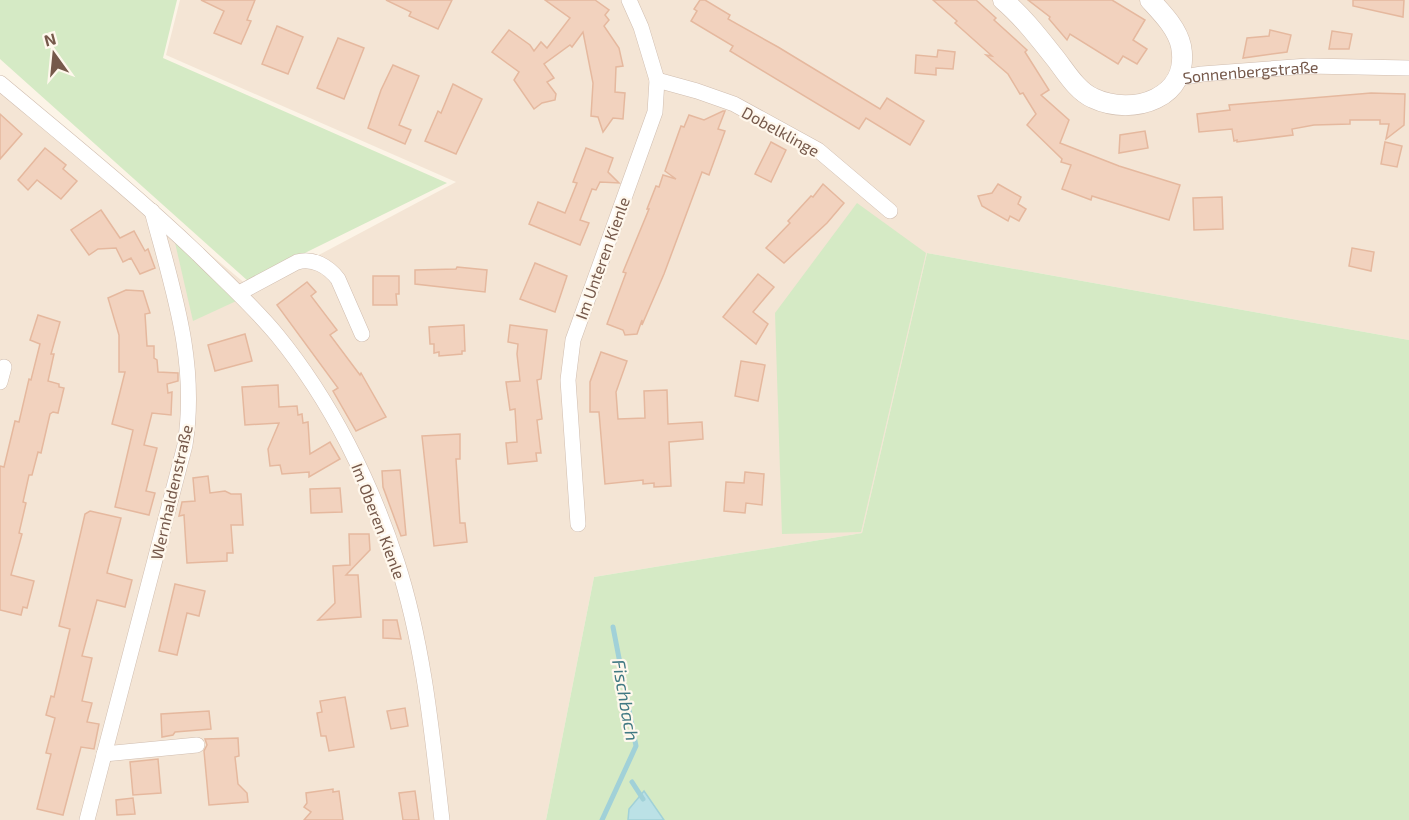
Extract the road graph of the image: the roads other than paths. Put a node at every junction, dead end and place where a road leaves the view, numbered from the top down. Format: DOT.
graph roads {
  1 [pos="629,0"];
  2 [pos="1002,0"];
  3 [pos="1150,0"];
  4 [pos="1409,68"];
  5 [pos="1179,78"];
  6 [pos="657,80"];
  7 [pos="0,83"];
  8 [pos="153,211"];
  9 [pos="890,211"];
  10 [pos="239,293"];
  11 [pos="362,334"];
  12 [pos="578,524"];
  13 [pos="197,745"];
  14 [pos="104,754"];
  15 [pos="87,820"];
  16 [pos="442,820"];
  1 -- 6 [label="street, Im Unteren Kienle"];
  2 -- 5 [label="street, Sonnenbergstraße"];
  3 -- 5 [label="street"];
  4 -- 5 [label="street, Sonnenbergstraße"];
  6 -- 9 [label="street, Dobelklinge"];
  6 -- 12 [label="street, Im Unteren Kienle"];
  7 -- 8 [label="street"];
  8 -- 10 [label="street, Im Oberen Kienle"];
  8 -- 14 [label="street, Wernhaldenstraße"];
  10 -- 11 [label="street"];
  10 -- 16 [label="street, Im Oberen Kienle"];
  13 -- 14 [label="street"];
  14 -- 15 [label="street, Wernhaldenstraße"];
}
